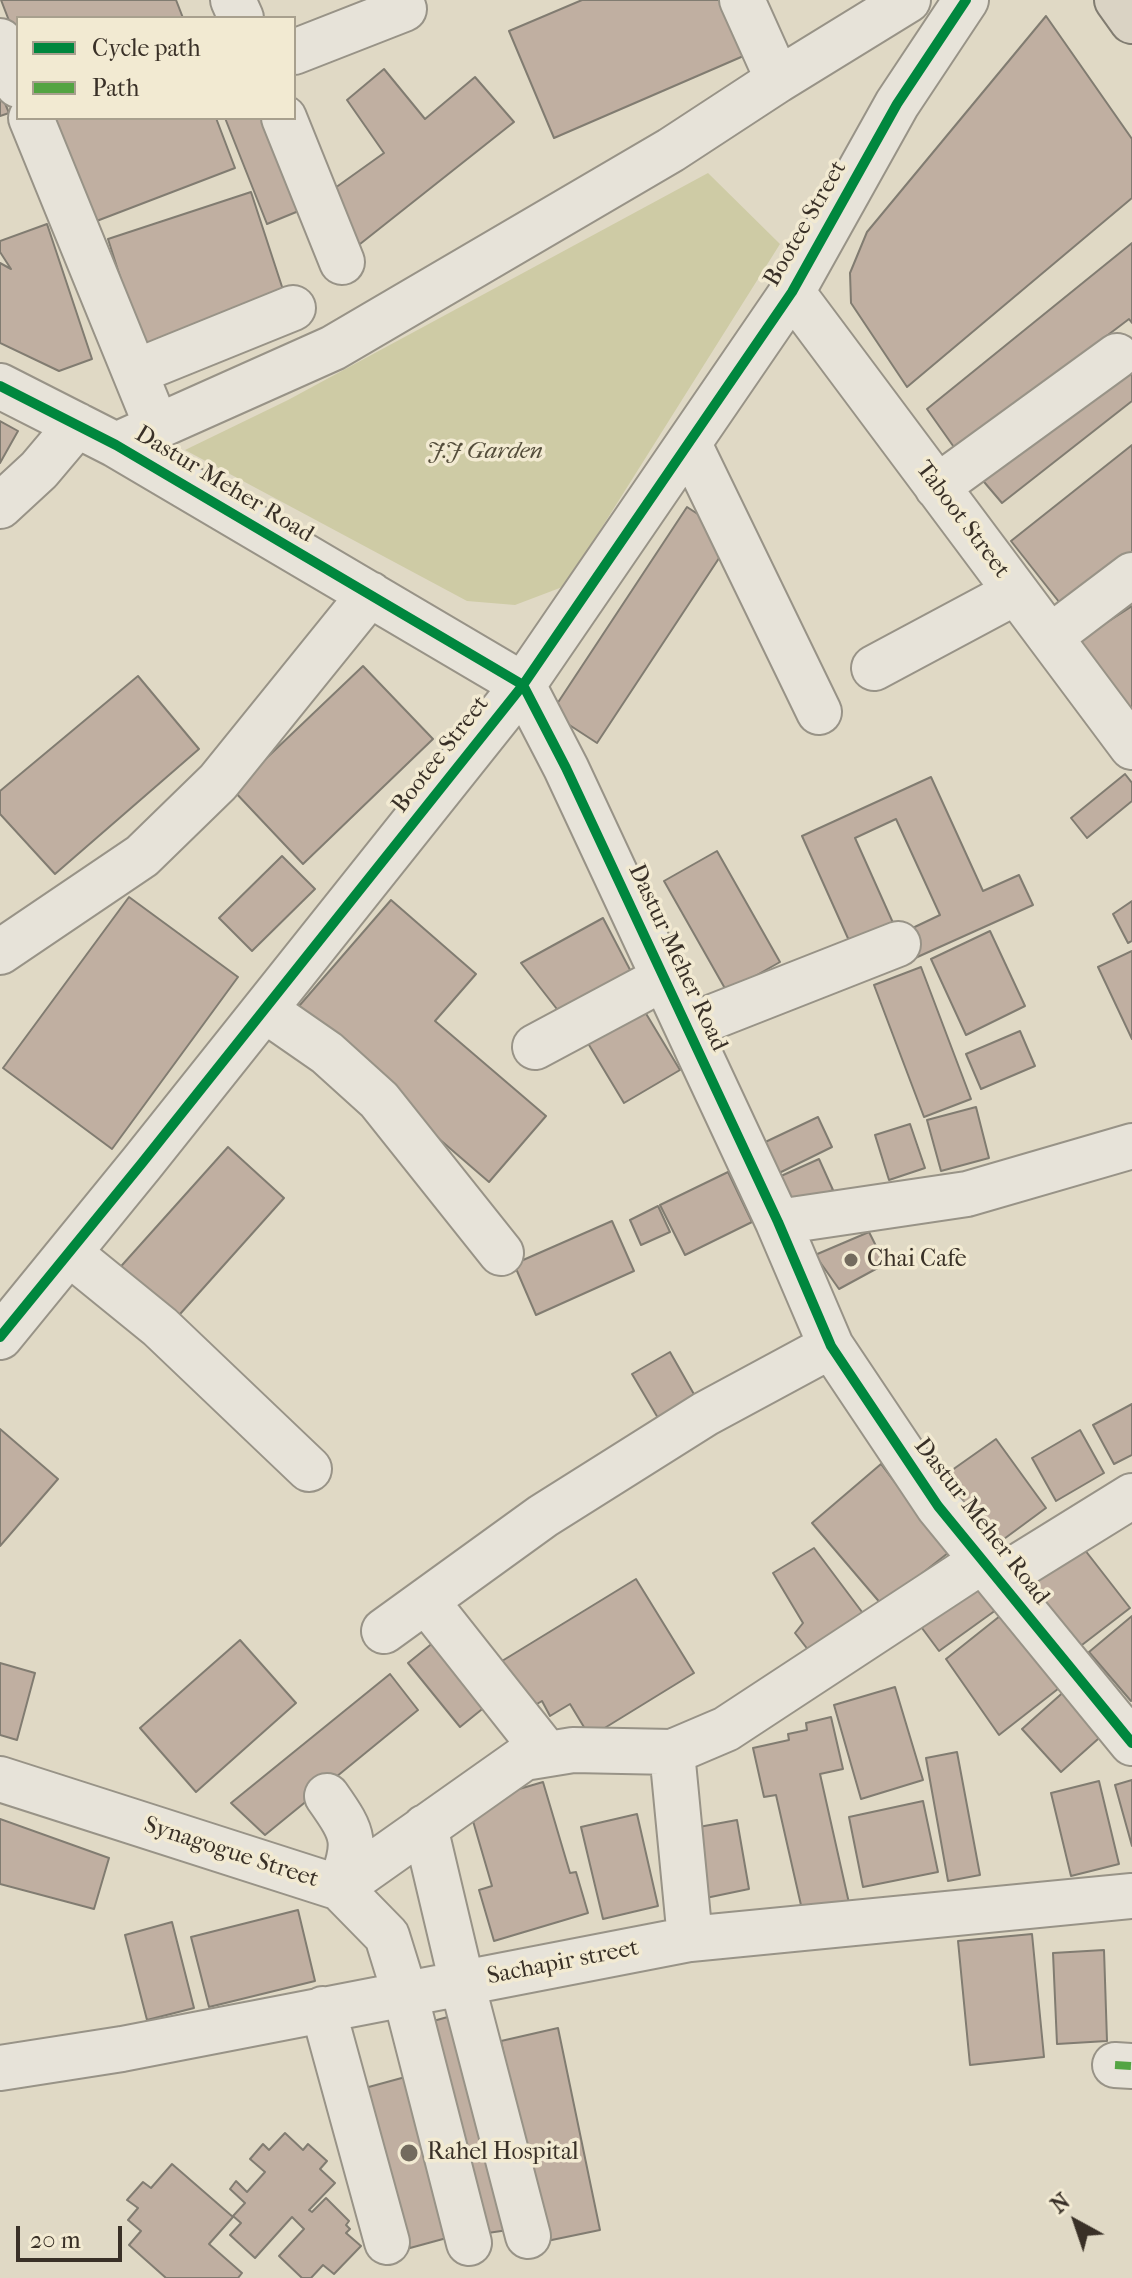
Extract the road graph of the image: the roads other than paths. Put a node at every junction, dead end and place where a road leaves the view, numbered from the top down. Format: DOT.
graph roads {
  1 [pos="742,0"];
  2 [pos="908,0"];
  3 [pos="966,0"];
  4 [pos="1117,0"];
  5 [pos="404,9"];
  6 [pos="1132,21"];
  7 [pos="0,41"];
  8 [pos="296,51"];
  9 [pos="16,80"];
  10 [pos="778,80"];
  11 [pos="32,120"];
  12 [pos="285,120"];
  13 [pos="342,262"];
  14 [pos="792,292"];
  15 [pos="293,308"];
  16 [pos="1117,356"];
  17 [pos="135,372"];
  18 [pos="0,386"];
  19 [pos="77,425"];
  20 [pos="157,427"];
  21 [pos="689,444"];
  22 [pos="116,445"];
  23 [pos="937,487"];
  24 [pos="0,506"];
  25 [pos="1132,575"];
  26 [pos="1016,592"];
  27 [pos="370,594"];
  28 [pos="1050,637"];
  29 [pos="874,668"];
  30 [pos="523,685"];
  31 [pos="819,712"];
  32 [pos="1132,747"];
  33 [pos="898,944"];
  34 [pos="0,952"];
  35 [pos="664,978"];
  36 [pos="265,1010"];
  37 [pos="687,1027"];
  38 [pos="535,1047"];
  39 [pos="1132,1146"];
  40 [pos="778,1222"];
  41 [pos="69,1253"];
  42 [pos="501,1253"];
  43 [pos="0,1337"];
  44 [pos="831,1346"];
  45 [pos="309,1469"];
  46 [pos="1132,1496"];
  47 [pos="990,1570"];
  48 [pos="426,1601"];
  49 [pos="384,1631"];
  50 [pos="1132,1743"];
  51 [pos="672,1752"];
  52 [pos="547,1754"];
  53 [pos="0,1779"];
  54 [pos="327,1796"];
  55 [pos="425,1827"];
  56 [pos="340,1888"];
  57 [pos="1132,1896"];
  58 [pos="690,1939"];
  59 [pos="462,1983"];
  60 [pos="405,1994"];
  61 [pos="323,2009"];
  62 [pos="0,2068"];
  63 [pos="528,2236"];
  64 [pos="387,2242"];
  65 [pos="469,2243"];
  1 -- 10 [label="street"];
  2 -- 10 [label="street"];
  3 -- 14 [label="street, Bootee Street"];
  4 -- 6 [label="main road"];
  5 -- 8 [label="street"];
  7 -- 9 [label="street"];
  10 -- 20 [label="street"];
  11 -- 17 [label="street"];
  12 -- 13 [label="street"];
  14 -- 21 [label="street, Bootee Street"];
  14 -- 23 [label="street, Taboot Street"];
  15 -- 17 [label="street"];
  16 -- 23 [label="street"];
  17 -- 20 [label="street"];
  18 -- 19 [label="street, Dastur Meher Road"];
  19 -- 22 [label="street, Dastur Meher Road"];
  19 -- 24 [label="street"];
  20 -- 22 [label="street"];
  21 -- 30 [label="street, Bootee Street"];
  21 -- 31 [label="street"];
  22 -- 27 [label="street, Dastur Meher Road"];
  23 -- 26 [label="street, Taboot Street"];
  25 -- 28 [label="street"];
  26 -- 28 [label="street, Taboot Street"];
  26 -- 29 [label="street"];
  27 -- 30 [label="street, Dastur Meher Road"];
  27 -- 34 [label="street"];
  28 -- 32 [label="street, Taboot Street"];
  30 -- 35 [label="street, Dastur Meher Road"];
  30 -- 36 [label="street, Bootee Street"];
  33 -- 37 [label="street"];
  35 -- 37 [label="street, Dastur Meher Road"];
  35 -- 38 [label="street"];
  36 -- 41 [label="street, Bootee Street"];
  36 -- 42 [label="street"];
  37 -- 40 [label="street, Dastur Meher Road"];
  39 -- 40 [label="street"];
  40 -- 44 [label="street, Dastur Meher Road"];
  41 -- 43 [label="street, Bootee Street"];
  41 -- 45 [label="street"];
  44 -- 47 [label="street, Dastur Meher Road"];
  44 -- 48 [label="street"];
  46 -- 47 [label="street"];
  47 -- 50 [label="street, Dastur Meher Road"];
  47 -- 51 [label="street"];
  48 -- 49 [label="street"];
  48 -- 52 [label="street"];
  51 -- 52 [label="street"];
  51 -- 58 [label="street"];
  52 -- 55 [label="street"];
  53 -- 56 [label="street, Synagogue Street"];
  54 -- 56 [label="street"];
  55 -- 56 [label="street"];
  55 -- 59 [label="street"];
  56 -- 60 [label="street, Synagogue Street"];
  57 -- 58 [label="street, Sachapir street"];
  58 -- 59 [label="street, Sachapir street"];
  59 -- 60 [label="street, Sachapir street"];
  59 -- 63 [label="street"];
  60 -- 61 [label="street, Sachapir street"];
  60 -- 65 [label="street, Synagogue Street"];
  61 -- 62 [label="street, Sachapir street"];
  61 -- 64 [label="street"];
}
